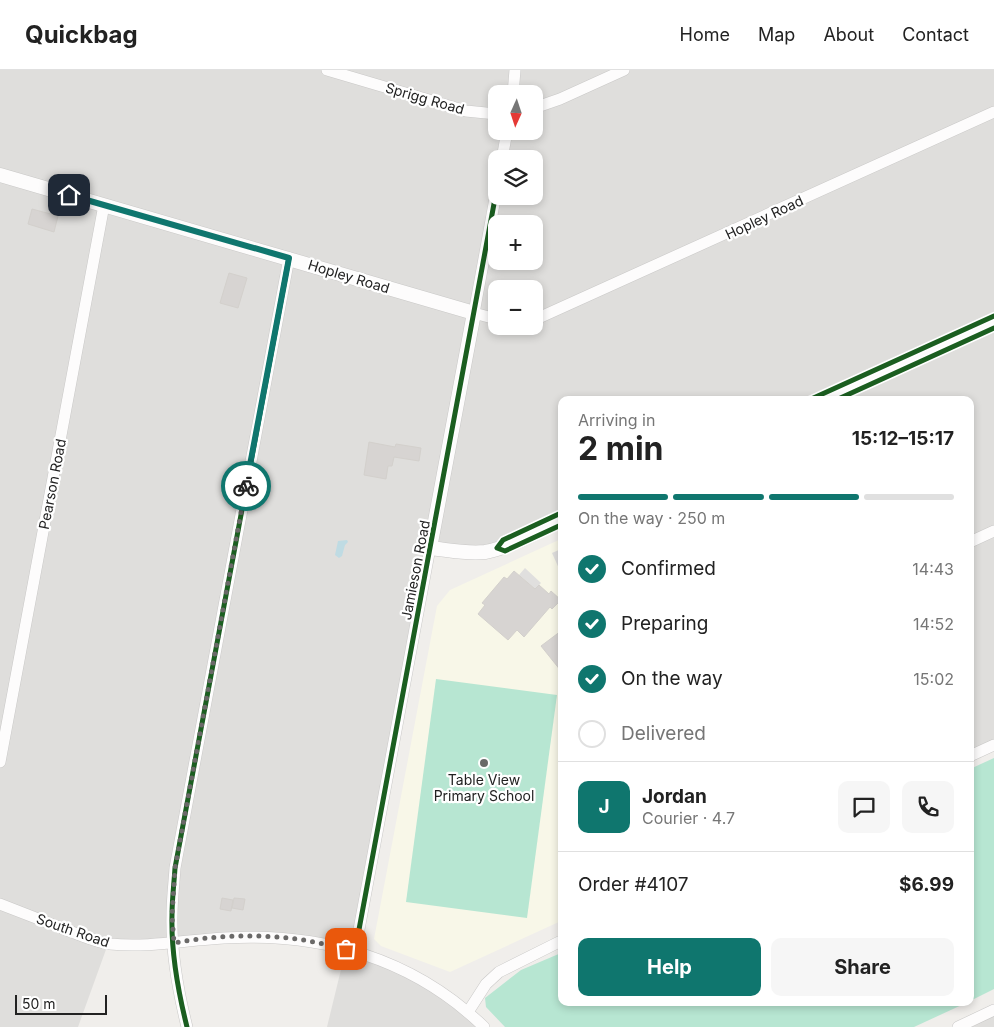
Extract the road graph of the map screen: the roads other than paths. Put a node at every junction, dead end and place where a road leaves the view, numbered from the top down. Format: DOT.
graph roads {
  1 [pos="327,70"];
  2 [pos="515,70"];
  3 [pos="624,70"];
  4 [pos="514,85"];
  5 [pos="543,105"];
  6 [pos="994,112"];
  7 [pos="488,113"];
  8 [pos="0,175"];
  9 [pos="104,205"];
  10 [pos="494,205"];
  11 [pos="289,258"];
  12 [pos="474,313"];
  13 [pos="543,316"];
  14 [pos="488,317"];
  15 [pos="994,323"];
  16 [pos="834,396"];
  17 [pos="558,521"];
  18 [pos="994,532"];
  19 [pos="974,540"];
  20 [pos="430,548"];
  21 [pos="994,745"];
  22 [pos="974,754"];
  23 [pos="0,762"];
  24 [pos="0,904"];
  25 [pos="174,943"];
  26 [pos="558,943"];
  27 [pos="355,952"];
  28 [pos="994,1010"];
  29 [pos="468,1012"];
  30 [pos="187,1027"];
  31 [pos="484,1027"];
  32 [pos="958,1027"];
  1 -- 7 [label="street, Sprigg Road"];
  2 -- 4 [label="street"];
  3 -- 5 [label="street"];
  6 -- 13 [label="street, Hopley Road"];
  8 -- 9 [label="street, Hopley Road"];
  9 -- 11 [label="street, Hopley Road"];
  9 -- 23 [label="street, Pearson Road"];
  10 -- 12 [label="street, Jamieson Road"];
  11 -- 12 [label="street, Hopley Road"];
  11 -- 25 [label="street"];
  12 -- 14 [label="street, Hopley Road"];
  12 -- 20 [label="street, Jamieson Road"];
  15 -- 16 [label="street"];
  17 -- 20 [label="street"];
  18 -- 19 [label="street"];
  20 -- 27 [label="street, Jamieson Road"];
  21 -- 22 [label="street"];
  24 -- 25 [label="street, South Road"];
  25 -- 27 [label="street, South Road"];
  25 -- 30 [label="street"];
  26 -- 29 [label="street"];
  27 -- 29 [label="street, South Road"];
  28 -- 32 [label="street"];
  29 -- 31 [label="street, South Road"];
}
